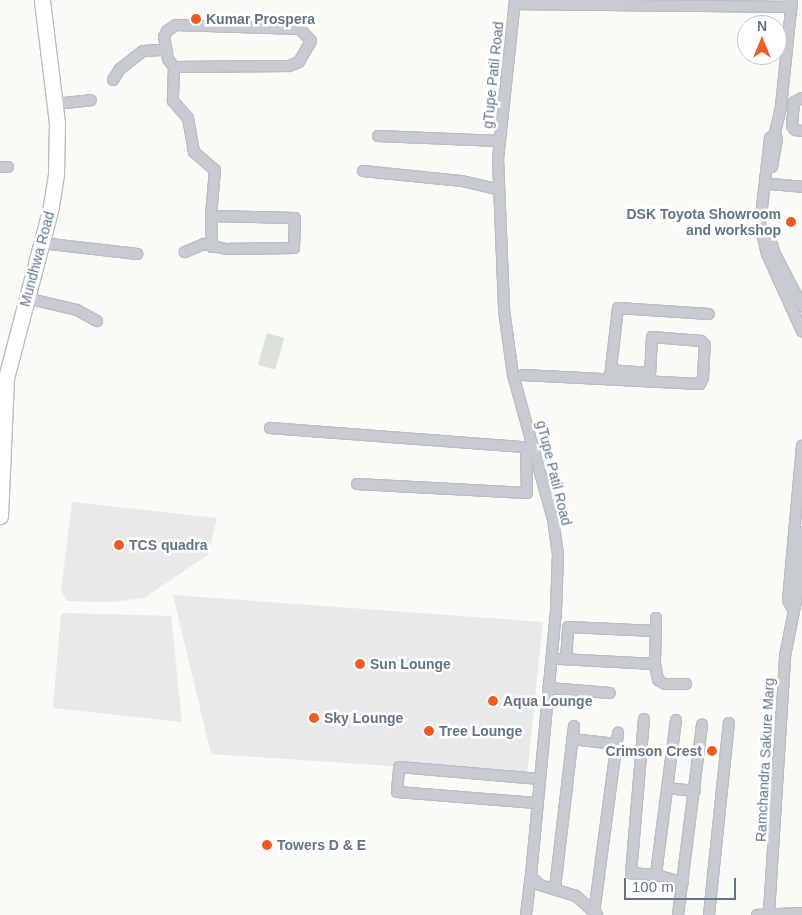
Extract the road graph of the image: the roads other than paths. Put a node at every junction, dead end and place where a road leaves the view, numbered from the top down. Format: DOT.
graph roads {
  1 [pos="32,0"];
  2 [pos="42,0"];
  3 [pos="515,2"];
  4 [pos="792,3"];
  5 [pos="165,50"];
  6 [pos="174,67"];
  7 [pos="113,80"];
  8 [pos="802,98"];
  9 [pos="91,100"];
  10 [pos="55,104"];
  11 [pos="780,110"];
  12 [pos="793,112"];
  13 [pos="802,131"];
  14 [pos="775,134"];
  15 [pos="378,136"];
  16 [pos="500,141"];
  17 [pos="363,171"];
  18 [pos="770,184"];
  19 [pos="802,187"];
  20 [pos="498,189"];
  21 [pos="211,216"];
  22 [pos="41,243"];
  23 [pos="212,247"];
  24 [pos="184,252"];
  25 [pos="137,254"];
  26 [pos="790,293"];
  27 [pos="26,298"];
  28 [pos="802,306"];
  29 [pos="709,314"];
  30 [pos="97,321"];
  31 [pos="802,331"];
  32 [pos="4,354"];
  33 [pos="523,375"];
  34 [pos="610,375"];
  35 [pos="3,377"];
  36 [pos="270,428"];
  37 [pos="802,446"];
  38 [pos="530,448"];
  39 [pos="356,484"];
  40 [pos="0,516"];
  41 [pos="802,532"];
  42 [pos="795,562"];
  43 [pos="797,608"];
  44 [pos="656,618"];
  45 [pos="656,631"];
  46 [pos="552,658"];
  47 [pos="566,659"];
  48 [pos="655,664"];
  49 [pos="686,684"];
  50 [pos="548,688"];
  51 [pos="610,693"];
  52 [pos="644,720"];
  53 [pos="676,720"];
  54 [pos="729,723"];
  55 [pos="702,725"];
  56 [pos="574,726"];
  57 [pos="572,739"];
  58 [pos="535,779"];
  59 [pos="667,788"];
  60 [pos="695,791"];
  61 [pos="534,803"];
  62 [pos="656,876"];
  63 [pos="531,878"];
  64 [pos="684,882"];
  65 [pos="555,888"];
  66 [pos="769,913"];
  67 [pos="802,913"];
  68 [pos="595,914"];
  69 [pos="526,915"];
  70 [pos="678,915"];
  71 [pos="709,915"];
  72 [pos="757,915"];
  1 -- 32 [label="highway, Mundhwa Road"];
  2 -- 10 [label="highway, Mundhwa Road"];
  3 -- 4 [label="street"];
  3 -- 16 [label="street, gTupe Patil Road"];
  4 -- 11 [label="street"];
  5 -- 6 [label="street"];
  5 -- 6 [label="street"];
  5 -- 7 [label="street"];
  6 -- 21 [label="street"];
  8 -- 12 [label="street"];
  9 -- 10 [label="street"];
  10 -- 22 [label="highway, Mundhwa Road"];
  11 -- 12 [label="street"];
  11 -- 14 [label="street"];
  12 -- 13 [label="street"];
  14 -- 18 [label="street"];
  14 -- 26 [label="street"];
  15 -- 16 [label="street"];
  16 -- 20 [label="street, gTupe Patil Road"];
  17 -- 20 [label="street"];
  18 -- 19 [label="street"];
  18 -- 26 [label="street"];
  20 -- 38 [label="street, gTupe Patil Road"];
  21 -- 23 [label="street"];
  21 -- 23 [label="street"];
  22 -- 25 [label="street"];
  22 -- 27 [label="highway, Mundhwa Road"];
  23 -- 24 [label="street"];
  26 -- 28 [label="street"];
  26 -- 31 [label="street"];
  27 -- 30 [label="street"];
  27 -- 32 [label="highway, Mundhwa Road"];
  29 -- 34 [label="street"];
  32 -- 35 [label="highway, Mundhwa Road"];
  33 -- 34 [label="street"];
  34 -- 34 [label="street"];
  35 -- 40 [label="highway, Mundhwa Road"];
  36 -- 38 [label="street"];
  37 -- 42 [label="street, Ramchandra Sakure Marg"];
  38 -- 39 [label="street"];
  38 -- 46 [label="street, gTupe Patil Road"];
  41 -- 42 [label="street, Ramchandra Sakure Marg"];
  42 -- 43 [label="street, Ramchandra Sakure Marg"];
  43 -- 66 [label="street, Ramchandra Sakure Marg"];
  44 -- 45 [label="street"];
  45 -- 47 [label="street"];
  45 -- 48 [label="street"];
  46 -- 47 [label="street"];
  46 -- 50 [label="street, gTupe Patil Road"];
  47 -- 48 [label="street"];
  48 -- 49 [label="street"];
  50 -- 51 [label="street"];
  50 -- 58 [label="street, gTupe Patil Road"];
  52 -- 62 [label="street"];
  53 -- 59 [label="street"];
  54 -- 71 [label="street"];
  55 -- 60 [label="street"];
  56 -- 57 [label="street"];
  57 -- 65 [label="street"];
  57 -- 68 [label="street"];
  58 -- 61 [label="street, gTupe Patil Road"];
  58 -- 61 [label="street"];
  59 -- 60 [label="street"];
  59 -- 62 [label="street"];
  60 -- 64 [label="street"];
  61 -- 63 [label="street, gTupe Patil Road"];
  62 -- 64 [label="street"];
  63 -- 65 [label="street"];
  63 -- 69 [label="street, gTupe Patil Road"];
  64 -- 70 [label="street"];
  65 -- 68 [label="street"];
  66 -- 67 [label="street"];
  66 -- 72 [label="street"];
}
